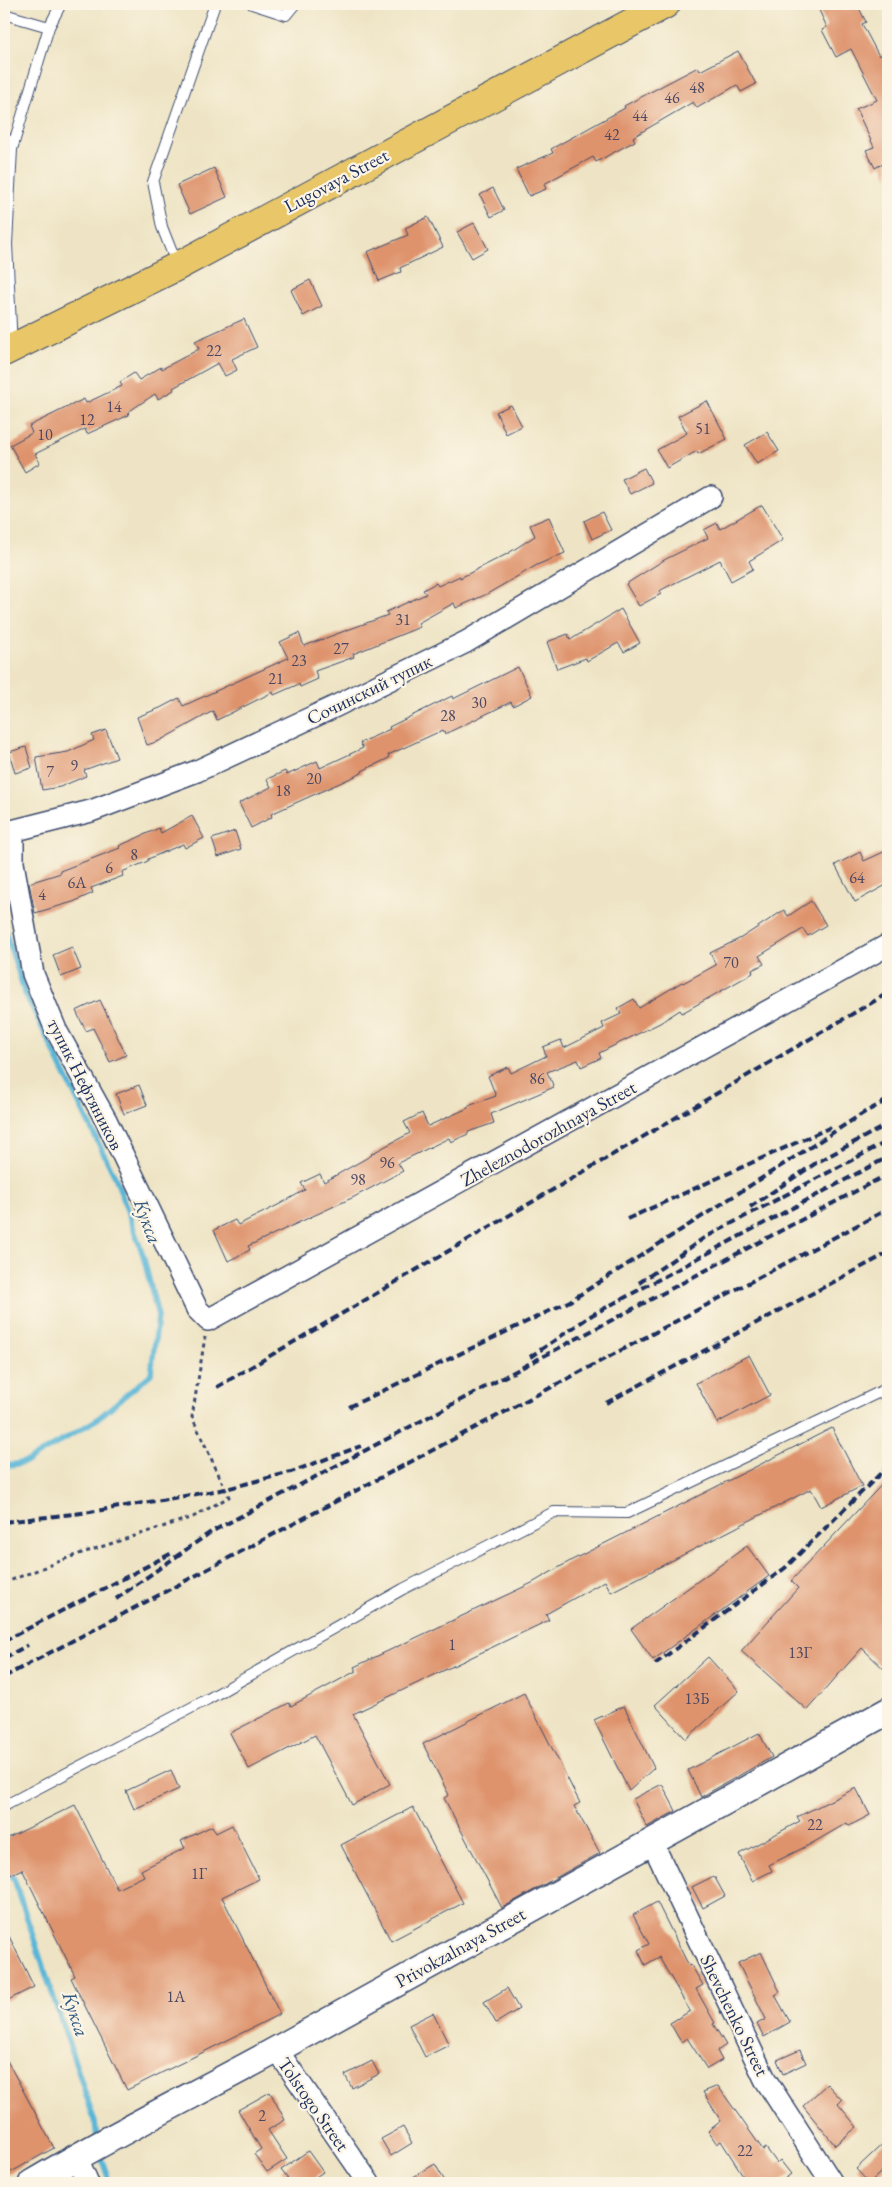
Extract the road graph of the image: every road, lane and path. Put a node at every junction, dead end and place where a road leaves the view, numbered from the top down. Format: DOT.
graph roads {
  1 [pos="61,4"];
  2 [pos="214,4"];
  3 [pos="252,4"];
  4 [pos="295,4"];
  5 [pos="666,4"];
  6 [pos="4,14"];
  7 [pos="50,27"];
  8 [pos="4,135"];
  9 [pos="12,149"];
  10 [pos="178,266"];
  11 [pos="8,350"];
  12 [pos="711,497"];
  13 [pos="8,832"];
  14 [pos="888,945"];
  15 [pos="208,1320"];
  16 [pos="888,1388"];
  17 [pos="4,1583"];
  18 [pos="888,1711"];
  19 [pos="4,1806"];
  20 [pos="651,1840"];
  21 [pos="277,2050"];
  22 [pos="90,2149"];
  23 [pos="32,2183"];
  24 [pos="88,2183"];
  25 [pos="369,2183"];
  26 [pos="832,2183"];
  1 -- 7 [label="lane"];
  2 -- 10 [label="lane"];
  3 -- 4 [label="lane"];
  5 -- 10 [label="main road, Lugovaya Street"];
  6 -- 7 [label="lane"];
  7 -- 9 [label="lane"];
  8 -- 9 [label="lane"];
  9 -- 11 [label="lane"];
  10 -- 11 [label="main road, Lugovaya Street"];
  12 -- 13 [label="street, Сочинский тупик"];
  13 -- 15 [label="street, тупик Нефтяников"];
  14 -- 15 [label="street, Zheleznodorozhnaya Street"];
  15 -- 17 [label="path"];
  16 -- 19 [label="lane"];
  18 -- 20 [label="street, Privokzalnaya Street"];
  20 -- 21 [label="street, Privokzalnaya Street"];
  20 -- 26 [label="street, Shevchenko Street"];
  21 -- 22 [label="street, Privokzalnaya Street"];
  21 -- 25 [label="street, Tolstogo Street"];
  22 -- 23 [label="street, Privokzalnaya Street"];
  22 -- 24 [label="street"];
}
